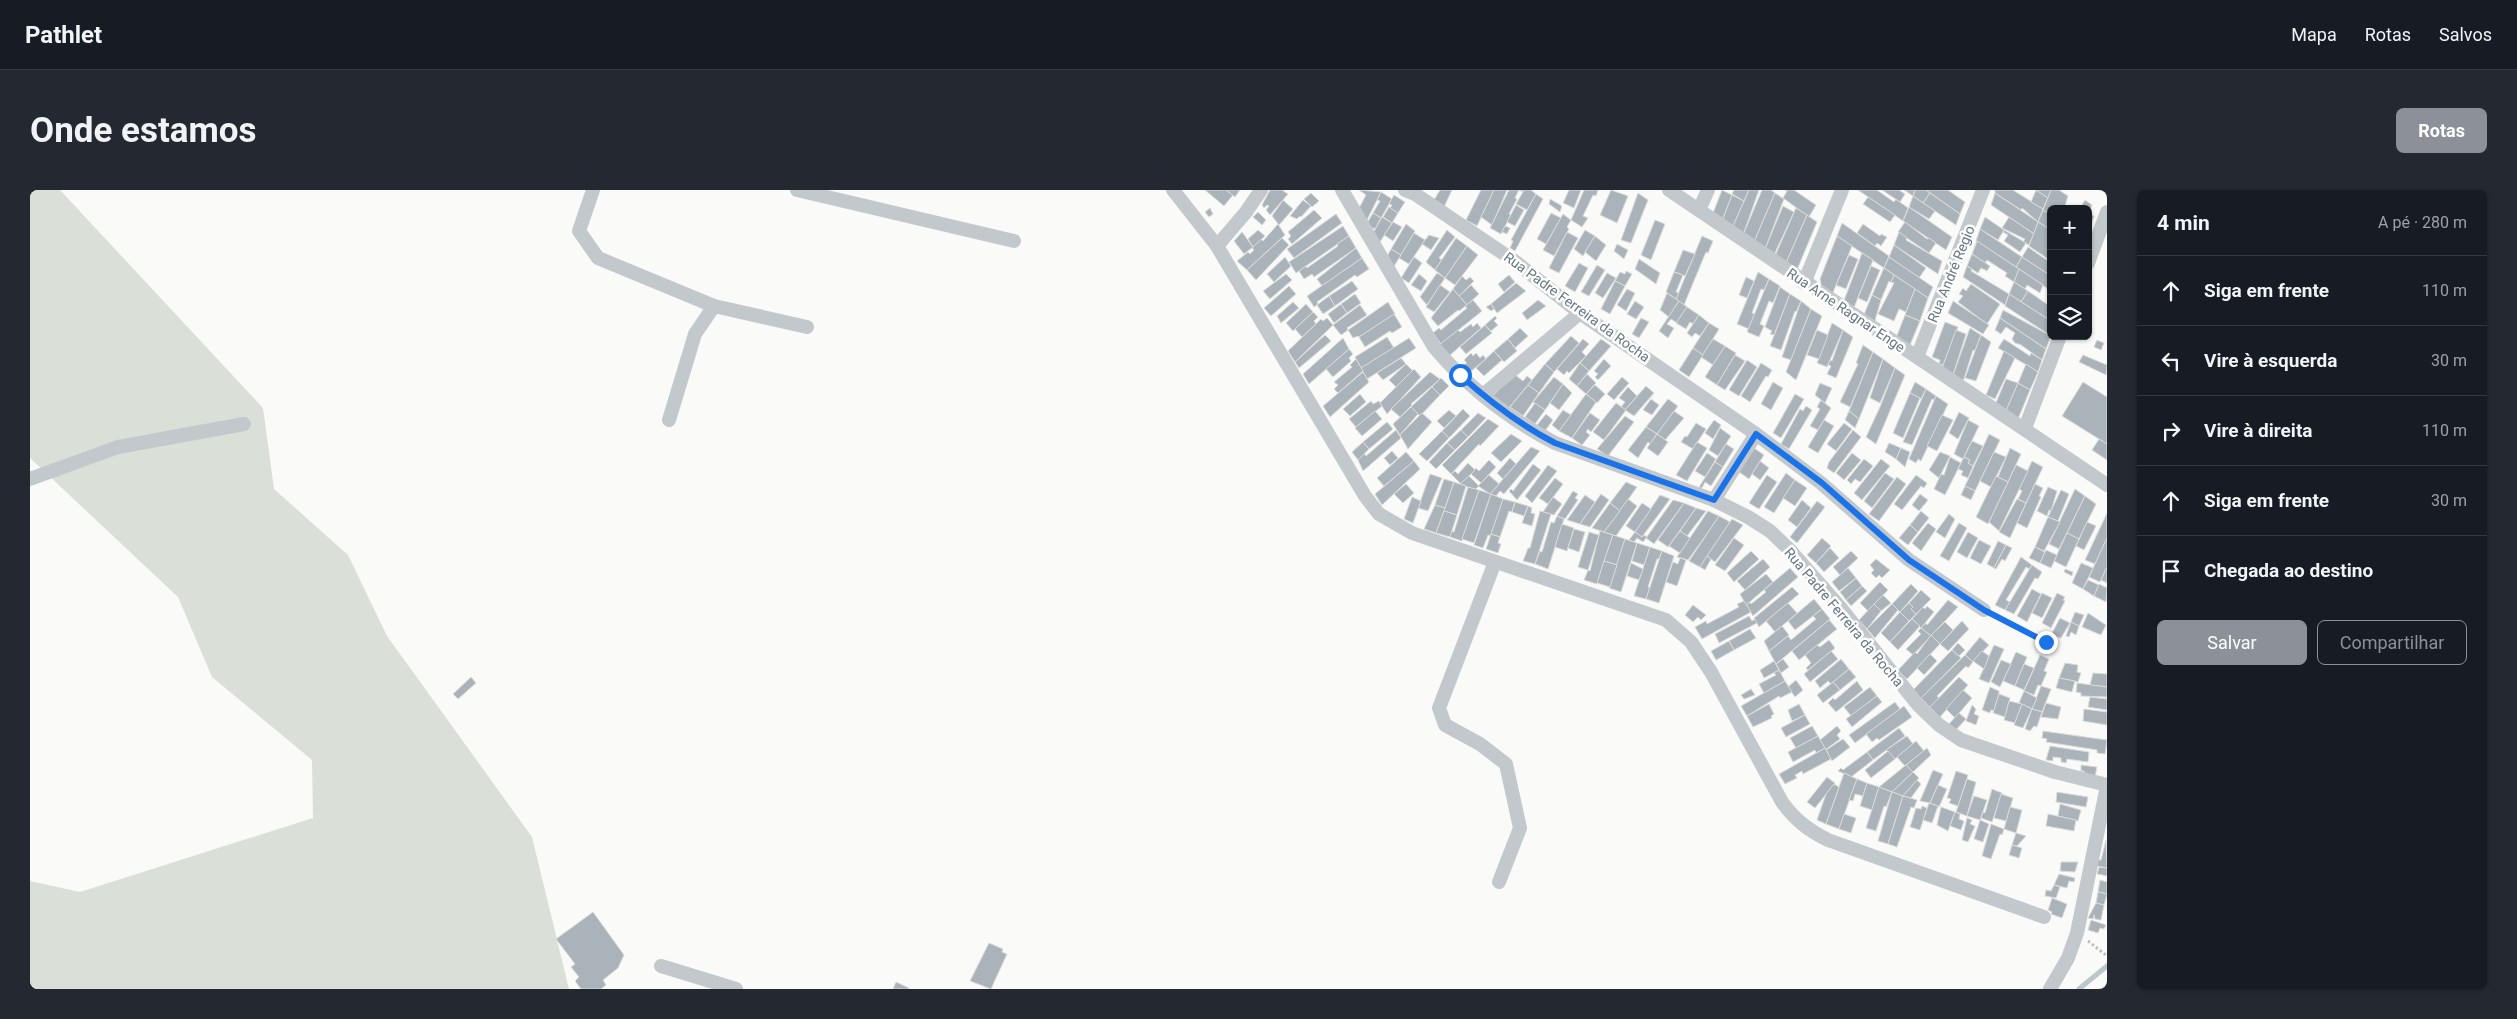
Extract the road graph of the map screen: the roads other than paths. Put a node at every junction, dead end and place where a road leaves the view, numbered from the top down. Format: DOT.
graph roads {
  1 [pos="593,190"];
  2 [pos="797,190"];
  3 [pos="1173,190"];
  4 [pos="1261,190"];
  5 [pos="1342,190"];
  6 [pos="1405,190"];
  7 [pos="1669,190"];
  8 [pos="1708,190"];
  9 [pos="1842,190"];
  10 [pos="1983,190"];
  11 [pos="1699,210"];
  12 [pos="2107,212"];
  13 [pos="1014,241"];
  14 [pos="1217,246"];
  15 [pos="2092,252"];
  16 [pos="1804,283"];
  17 [pos="714,306"];
  18 [pos="1580,313"];
  19 [pos="807,327"];
  20 [pos="2058,340"];
  21 [pos="1917,358"];
  22 [pos="1483,395"];
  23 [pos="670,420"];
  24 [pos="244,424"];
  25 [pos="2024,428"];
  26 [pos="1756,434"];
  27 [pos="32,473"];
  28 [pos="2107,485"];
  29 [pos="1714,500"];
  30 [pos="1495,562"];
  31 [pos="1984,610"];
  32 [pos="2107,785"];
  33 [pos="1499,882"];
  34 [pos="2044,917"];
  35 [pos="661,966"];
  36 [pos="736,989"];
  37 [pos="2050,989"];
  1 -- 17 [label="street"];
  2 -- 13 [label="street"];
  3 -- 14 [label="street"];
  4 -- 14 [label="street"];
  5 -- 22 [label="street, Rua Padre Ferreira da Rocha"];
  6 -- 18 [label="street, Rua Padre Ferreira da Rocha"];
  7 -- 11 [label="street, Rua Arne Ragnar Enge"];
  8 -- 11 [label="street"];
  9 -- 16 [label="street"];
  10 -- 21 [label="street, Rua André Regio"];
  11 -- 16 [label="street, Rua Arne Ragnar Enge"];
  12 -- 15 [label="street"];
  14 -- 30 [label="street"];
  16 -- 21 [label="street, Rua Arne Ragnar Enge"];
  17 -- 19 [label="street"];
  17 -- 23 [label="street"];
  18 -- 22 [label="street"];
  18 -- 26 [label="street, Rua Padre Ferreira da Rocha"];
  20 -- 25 [label="street"];
  21 -- 25 [label="street, Rua Arne Ragnar Enge"];
  22 -- 29 [label="street, Rua Padre Ferreira da Rocha"];
  24 -- 27 [label="street"];
  25 -- 28 [label="street, Rua Arne Ragnar Enge"];
  26 -- 29 [label="street"];
  26 -- 31 [label="street, Rua Padre Ferreira da Rocha"];
  29 -- 32 [label="street, Rua Padre Ferreira da Rocha"];
  30 -- 33 [label="street"];
  30 -- 34 [label="street"];
  32 -- 37 [label="street"];
  35 -- 36 [label="street"];
}
